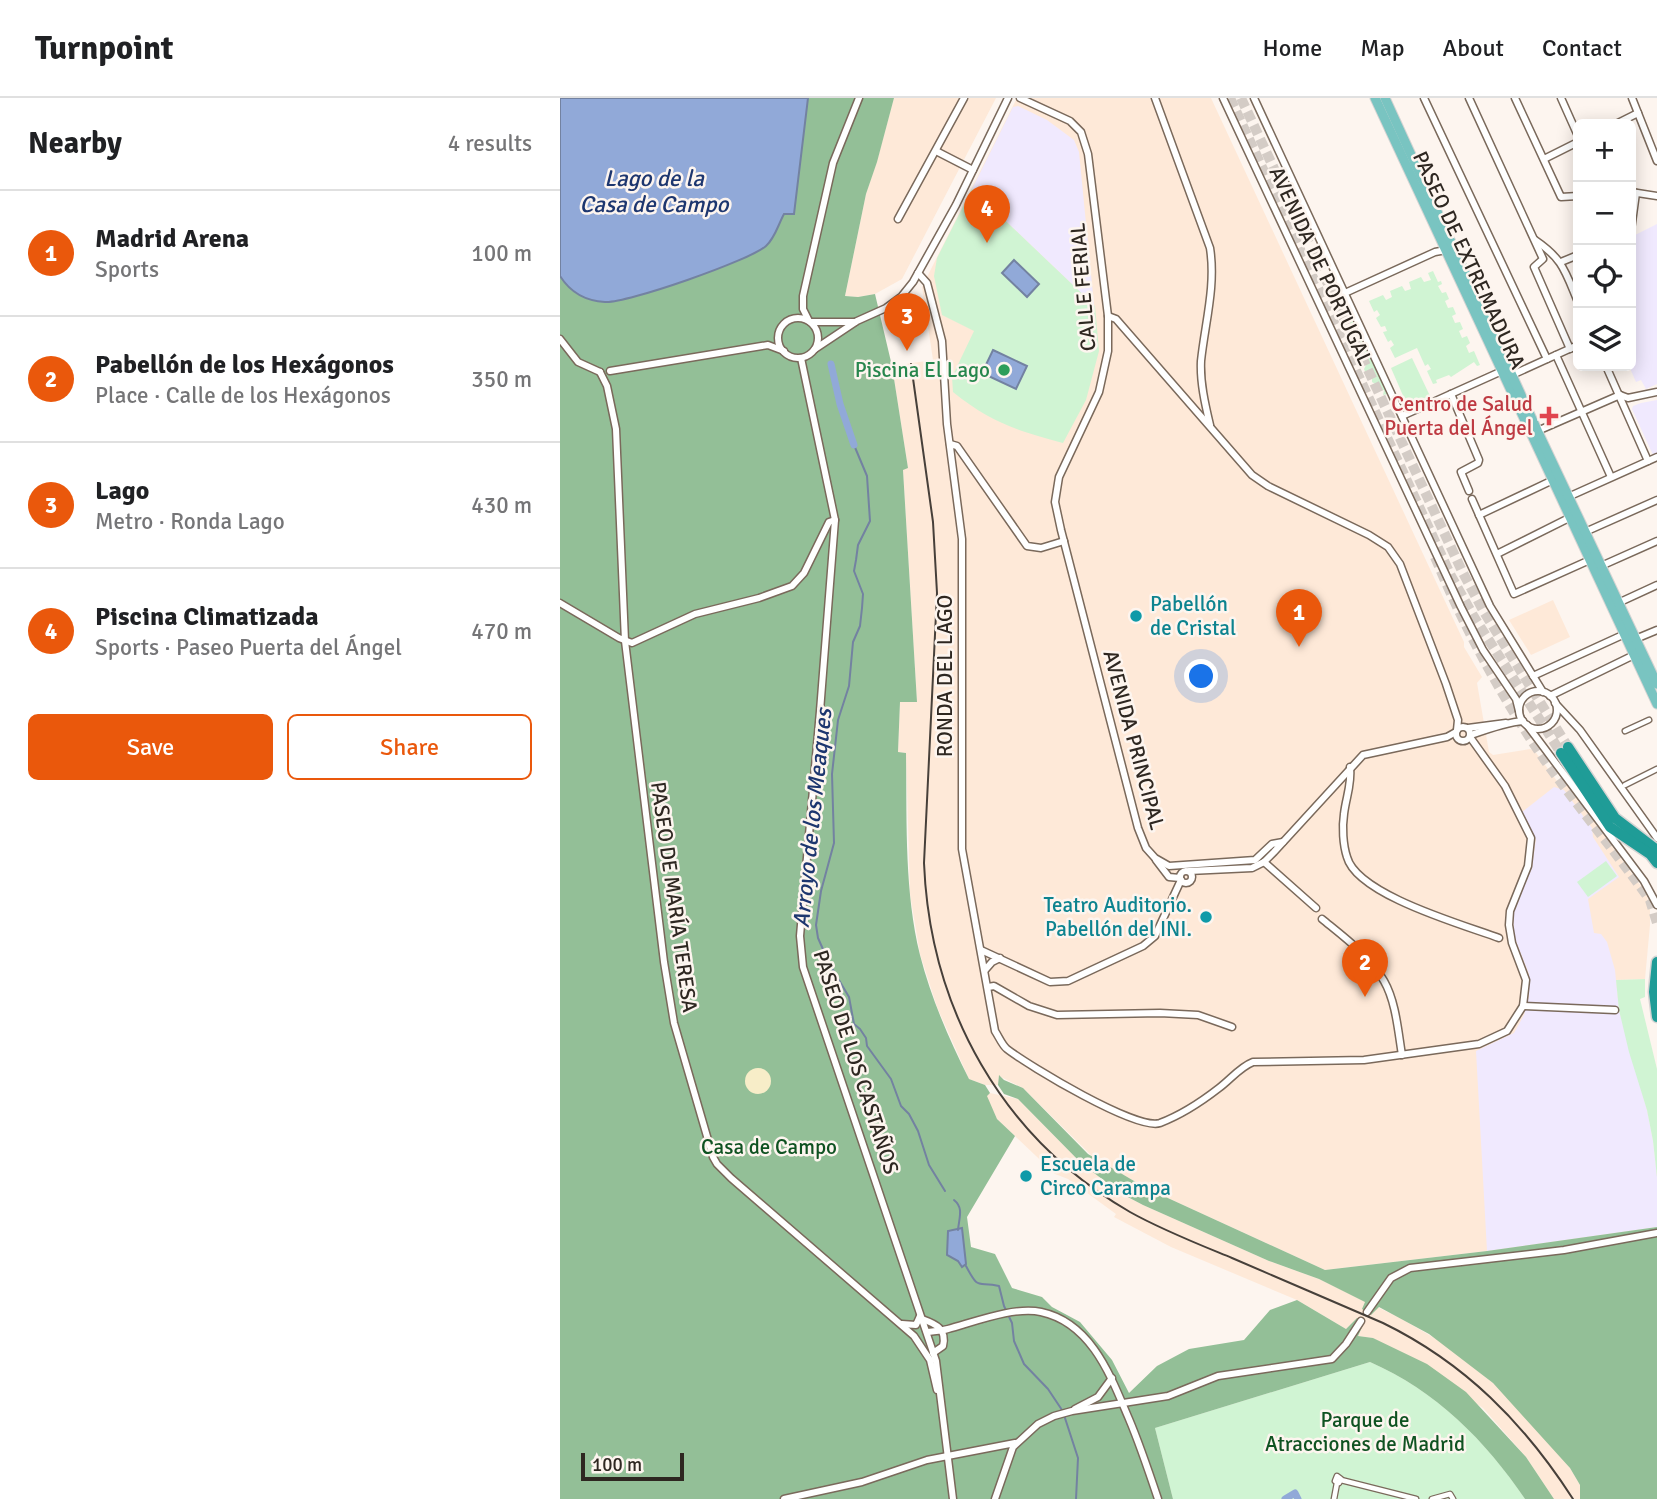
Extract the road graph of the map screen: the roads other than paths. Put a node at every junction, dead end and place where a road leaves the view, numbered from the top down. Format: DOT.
graph roads {
  1 [pos="859,98"];
  2 [pos="964,98"];
  3 [pos="1008,98"];
  4 [pos="1020,98"];
  5 [pos="1155,98"];
  6 [pos="1223,98"];
  7 [pos="1254,98"];
  8 [pos="1375,98"];
  9 [pos="1385,98"];
  10 [pos="1424,98"];
  11 [pos="1469,98"];
  12 [pos="1515,98"];
  13 [pos="1561,98"];
  14 [pos="1632,98"];
  15 [pos="1638,114"];
  16 [pos="1627,119"];
  17 [pos="1573,125"];
  18 [pos="1573,144"];
  19 [pos="936,151"];
  20 [pos="1544,159"];
  21 [pos="1657,161"];
  22 [pos="973,170"];
  23 [pos="1636,193"];
  24 [pos="1573,196"];
  25 [pos="1657,196"];
  26 [pos="898,219"];
  27 [pos="1533,239"];
  28 [pos="1450,251"];
  29 [pos="1573,257"];
  30 [pos="1562,262"];
  31 [pos="918,274"];
  32 [pos="1573,290"];
  33 [pos="1345,293"];
  34 [pos="1108,316"];
  35 [pos="857,321"];
  36 [pos="810,322"];
  37 [pos="780,331"];
  38 [pos="560,339"];
  39 [pos="768,345"];
  40 [pos="1573,348"];
  41 [pos="815,349"];
  42 [pos="1570,349"];
  43 [pos="783,351"];
  44 [pos="1556,355"];
  45 [pos="801,358"];
  46 [pos="1547,359"];
  47 [pos="1502,371"];
  48 [pos="1608,371"];
  49 [pos="602,375"];
  50 [pos="1512,375"];
  51 [pos="1657,392"];
  52 [pos="1451,394"];
  53 [pos="1620,396"];
  54 [pos="1582,412"];
  55 [pos="1402,416"];
  56 [pos="1210,427"];
  57 [pos="1534,432"];
  58 [pos="950,444"];
  59 [pos="1657,457"];
  60 [pos="1648,461"];
  61 [pos="1611,477"];
  62 [pos="1553,480"];
  63 [pos="1568,497"];
  64 [pos="1657,500"];
  65 [pos="1479,515"];
  66 [pos="1574,516"];
  67 [pos="835,520"];
  68 [pos="1585,532"];
  69 [pos="1063,541"];
  70 [pos="1657,541"];
  71 [pos="1497,554"];
  72 [pos="1596,561"];
  73 [pos="1657,585"];
  74 [pos="560,603"];
  75 [pos="1618,603"];
  76 [pos="1657,630"];
  77 [pos="1630,636"];
  78 [pos="625,641"];
  79 [pos="1634,654"];
  80 [pos="1533,676"];
  81 [pos="1656,678"];
  82 [pos="1543,692"];
  83 [pos="1550,696"];
  84 [pos="1656,701"];
  85 [pos="1555,703"];
  86 [pos="1522,718"];
  87 [pos="1651,721"];
  88 [pos="1625,731"];
  89 [pos="1464,734"];
  90 [pos="1350,767"];
  91 [pos="1657,769"];
  92 [pos="1625,785"];
  93 [pos="1657,838"];
  94 [pos="1283,842"];
  95 [pos="1657,850"];
  96 [pos="1155,859"];
  97 [pos="1264,862"];
  98 [pos="1657,863"];
  99 [pos="1181,879"];
  100 [pos="1657,905"];
  101 [pos="1316,908"];
  102 [pos="1322,919"];
  103 [pos="1499,938"];
  104 [pos="981,950"];
  105 [pos="1000,958"];
  106 [pos="1657,962"];
  107 [pos="985,970"];
  108 [pos="988,987"];
  109 [pos="1523,1006"];
  110 [pos="1615,1010"];
  111 [pos="1657,1017"];
  112 [pos="1232,1027"];
  113 [pos="1402,1055"];
  114 [pos="1657,1233"];
  115 [pos="1367,1312"];
  116 [pos="921,1317"];
  117 [pos="1361,1321"];
  118 [pos="900,1324"];
  119 [pos="907,1330"];
  120 [pos="942,1331"];
  121 [pos="926,1332"];
  122 [pos="930,1354"];
  123 [pos="1112,1378"];
  124 [pos="1123,1402"];
  125 [pos="1069,1411"];
  126 [pos="1015,1443"];
  127 [pos="993,1449"];
  128 [pos="1009,1453"];
  129 [pos="947,1456"];
  130 [pos="784,1499"];
  131 [pos="953,1499"];
  132 [pos="997,1499"];
  133 [pos="1158,1499"];
  134 [pos="1334,1499"];
  135 [pos="1416,1499"];
  136 [pos="1432,1499"];
  137 [pos="1453,1499"];
  1 -- 36 [label="street"];
  2 -- 19 [label="street"];
  3 -- 22 [label="street"];
  4 -- 34 [label="street, CALLE FERIAL"];
  5 -- 56 [label="street"];
  6 -- 86 [label="street, AVENIDA DE PORTUGAL"];
  7 -- 33 [label="street, AVENIDA DE PORTUGAL"];
  8 -- 28 [label="main road, PASEO DE EXTREMADURA"];
  9 -- 28 [label="main road, PASEO DE EXTREMADURA"];
  10 -- 46 [label="street"];
  11 -- 27 [label="street"];
  12 -- 20 [label="street"];
  13 -- 17 [label="street"];
  14 -- 15 [label="street"];
  15 -- 16 [label="street"];
  15 -- 21 [label="street"];
  18 -- 20 [label="street"];
  19 -- 22 [label="street"];
  19 -- 26 [label="street"];
  20 -- 24 [label="street"];
  22 -- 31 [label="street"];
  23 -- 25 [label="street"];
  27 -- 30 [label="street"];
  27 -- 42 [label="street"];
  28 -- 33 [label="street"];
  28 -- 47 [label="main road, PASEO DE EXTREMADURA"];
  28 -- 50 [label="main road, PASEO DE EXTREMADURA"];
  29 -- 30 [label="street"];
  30 -- 32 [label="street"];
  31 -- 35 [label="street"];
  31 -- 58 [label="street, RONDA DEL LAGO"];
  33 -- 55 [label="street, AVENIDA DE PORTUGAL"];
  34 -- 56 [label="street"];
  34 -- 69 [label="street, CALLE FERIAL"];
  35 -- 36 [label="street"];
  35 -- 41 [label="street"];
  36 -- 37 [label="street"];
  36 -- 41 [label="street"];
  37 -- 39 [label="street"];
  37 -- 43 [label="street"];
  38 -- 49 [label="street"];
  39 -- 43 [label="street"];
  39 -- 49 [label="street"];
  40 -- 42 [label="street"];
  41 -- 45 [label="street"];
  42 -- 44 [label="street"];
  43 -- 45 [label="street"];
  44 -- 46 [label="street"];
  44 -- 54 [label="street"];
  45 -- 67 [label="street, PASEO DE LOS CASTAÑOS"];
  46 -- 50 [label="street"];
  47 -- 50 [label="street"];
  47 -- 52 [label="street"];
  47 -- 57 [label="main road, PASEO DE EXTREMADURA"];
  48 -- 53 [label="street"];
  49 -- 78 [label="street, PASEO DE MARÍA TERESA"];
  50 -- 57 [label="main road, PASEO DE EXTREMADURA"];
  51 -- 53 [label="street"];
  52 -- 55 [label="street"];
  52 -- 65 [label="street"];
  53 -- 54 [label="street"];
  53 -- 60 [label="street"];
  54 -- 57 [label="street"];
  54 -- 61 [label="street"];
  55 -- 80 [label="street, AVENIDA DE PORTUGAL"];
  56 -- 89 [label="street"];
  57 -- 62 [label="main road, PASEO DE EXTREMADURA"];
  57 -- 63 [label="main road, PASEO DE EXTREMADURA"];
  58 -- 69 [label="street"];
  58 -- 104 [label="street, RONDA DEL LAGO"];
  59 -- 60 [label="street"];
  60 -- 61 [label="street"];
  61 -- 63 [label="street"];
  62 -- 65 [label="street"];
  62 -- 66 [label="main road, PASEO DE EXTREMADURA"];
  63 -- 66 [label="main road, PASEO DE EXTREMADURA"];
  64 -- 68 [label="street"];
  65 -- 71 [label="street"];
  66 -- 68 [label="main road, PASEO DE EXTREMADURA"];
  66 -- 71 [label="street"];
  66 -- 72 [label="main road, PASEO DE EXTREMADURA"];
  67 -- 78 [label="street"];
  67 -- 116 [label="street, PASEO DE LOS CASTAÑOS"];
  68 -- 72 [label="main road, PASEO DE EXTREMADURA"];
  69 -- 96 [label="street, AVENIDA PRINCIPAL"];
  70 -- 72 [label="street"];
  71 -- 72 [label="street"];
  72 -- 75 [label="main road, PASEO DE EXTREMADURA"];
  72 -- 77 [label="main road, PASEO DE EXTREMADURA"];
  73 -- 75 [label="street"];
  74 -- 78 [label="street"];
  75 -- 77 [label="main road, PASEO DE EXTREMADURA"];
  76 -- 77 [label="street"];
  77 -- 79 [label="main road, PASEO DE EXTREMADURA"];
  77 -- 80 [label="street"];
  77 -- 81 [label="main road, PASEO DE EXTREMADURA"];
  78 -- 118 [label="street, PASEO DE MARÍA TERESA"];
  79 -- 83 [label="street"];
  79 -- 84 [label="main road, PASEO DE EXTREMADURA"];
  80 -- 82 [label="street, AVENIDA DE PORTUGAL"];
  82 -- 83 [label="street, AVENIDA DE PORTUGAL"];
  82 -- 86 [label="street"];
  83 -- 85 [label="street, AVENIDA DE PORTUGAL"];
  85 -- 86 [label="street"];
  85 -- 93 [label="street, AVENIDA DE PORTUGAL"];
  86 -- 89 [label="street, AVENIDA PRINCIPAL"];
  86 -- 100 [label="street, AVENIDA DE PORTUGAL"];
  87 -- 88 [label="street"];
  89 -- 90 [label="street, AVENIDA PRINCIPAL"];
  89 -- 109 [label="street"];
  90 -- 94 [label="street, AVENIDA PRINCIPAL"];
  90 -- 103 [label="street"];
  91 -- 92 [label="street"];
  94 -- 96 [label="street, AVENIDA PRINCIPAL"];
  94 -- 97 [label="street"];
  95 -- 98 [label="highway"];
  96 -- 99 [label="street"];
  97 -- 99 [label="street"];
  97 -- 101 [label="street"];
  99 -- 105 [label="street"];
  102 -- 113 [label="street"];
  104 -- 105 [label="street"];
  104 -- 107 [label="street, RONDA DEL LAGO"];
  105 -- 107 [label="street"];
  106 -- 111 [label="highway"];
  107 -- 108 [label="street, RONDA DEL LAGO"];
  108 -- 112 [label="street"];
  108 -- 113 [label="street, RONDA DEL LAGO"];
  109 -- 110 [label="street"];
  109 -- 113 [label="street"];
  114 -- 115 [label="street"];
  116 -- 118 [label="street"];
  116 -- 120 [label="street"];
  116 -- 121 [label="street, PASEO DE LOS CASTAÑOS"];
  117 -- 124 [label="street"];
  118 -- 119 [label="street, PASEO DE MARÍA TERESA"];
  119 -- 121 [label="street"];
  119 -- 122 [label="street, PASEO DE MARÍA TERESA"];
  120 -- 121 [label="street"];
  120 -- 122 [label="street"];
  120 -- 123 [label="street"];
  121 -- 122 [label="street, PASEO DE LOS CASTAÑOS"];
  122 -- 129 [label="street, PASEO DE LOS CASTAÑOS"];
  123 -- 124 [label="street"];
  123 -- 125 [label="street"];
  124 -- 125 [label="street"];
  124 -- 133 [label="street"];
  125 -- 126 [label="street"];
  126 -- 127 [label="street"];
  126 -- 128 [label="street"];
  127 -- 128 [label="street"];
  127 -- 129 [label="street"];
  128 -- 132 [label="street"];
  129 -- 130 [label="street"];
  129 -- 131 [label="street, PASEO DE LOS CASTAÑOS"];
  134 -- 135 [label="street"];
  136 -- 137 [label="street"];
}
